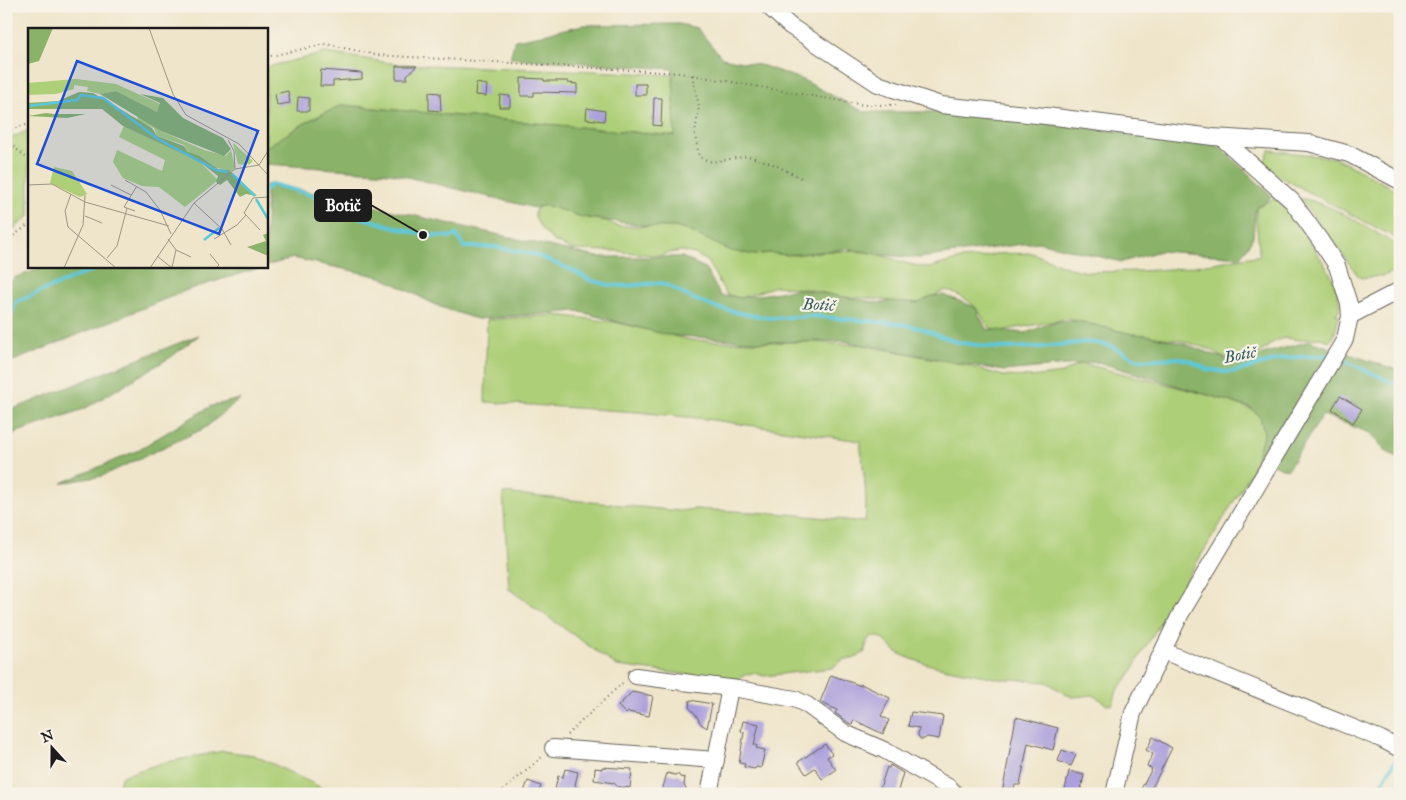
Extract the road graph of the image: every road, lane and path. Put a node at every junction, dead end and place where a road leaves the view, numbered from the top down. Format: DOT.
graph roads {
  1 [pos="768,6"];
  2 [pos="268,56"];
  3 [pos="692,75"];
  4 [pos="902,105"];
  5 [pos="28,124"];
  6 [pos="6,131"];
  7 [pos="1222,138"];
  8 [pos="6,140"];
  9 [pos="28,159"];
  10 [pos="801,178"];
  11 [pos="1400,181"];
  12 [pos="28,225"];
  13 [pos="6,242"];
  14 [pos="1400,290"];
  15 [pos="1350,316"];
  16 [pos="1163,651"];
  17 [pos="636,676"];
  18 [pos="730,688"];
  19 [pos="552,748"];
  20 [pos="1400,749"];
  21 [pos="716,760"];
  22 [pos="499,794"];
  23 [pos="709,794"];
  24 [pos="955,794"];
  25 [pos="1114,794"];
  1 -- 7 [label="street"];
  2 -- 3 [label="path"];
  3 -- 4 [label="path"];
  3 -- 10 [label="path"];
  5 -- 6 [label="path"];
  7 -- 11 [label="street"];
  7 -- 15 [label="street"];
  8 -- 9 [label="path"];
  12 -- 13 [label="path"];
  14 -- 15 [label="street"];
  15 -- 16 [label="street"];
  16 -- 20 [label="street"];
  16 -- 25 [label="street"];
  17 -- 18 [label="street"];
  17 -- 19 [label="path"];
  18 -- 21 [label="street"];
  18 -- 24 [label="street"];
  19 -- 21 [label="street"];
  19 -- 22 [label="path"];
  21 -- 23 [label="street"];
}
